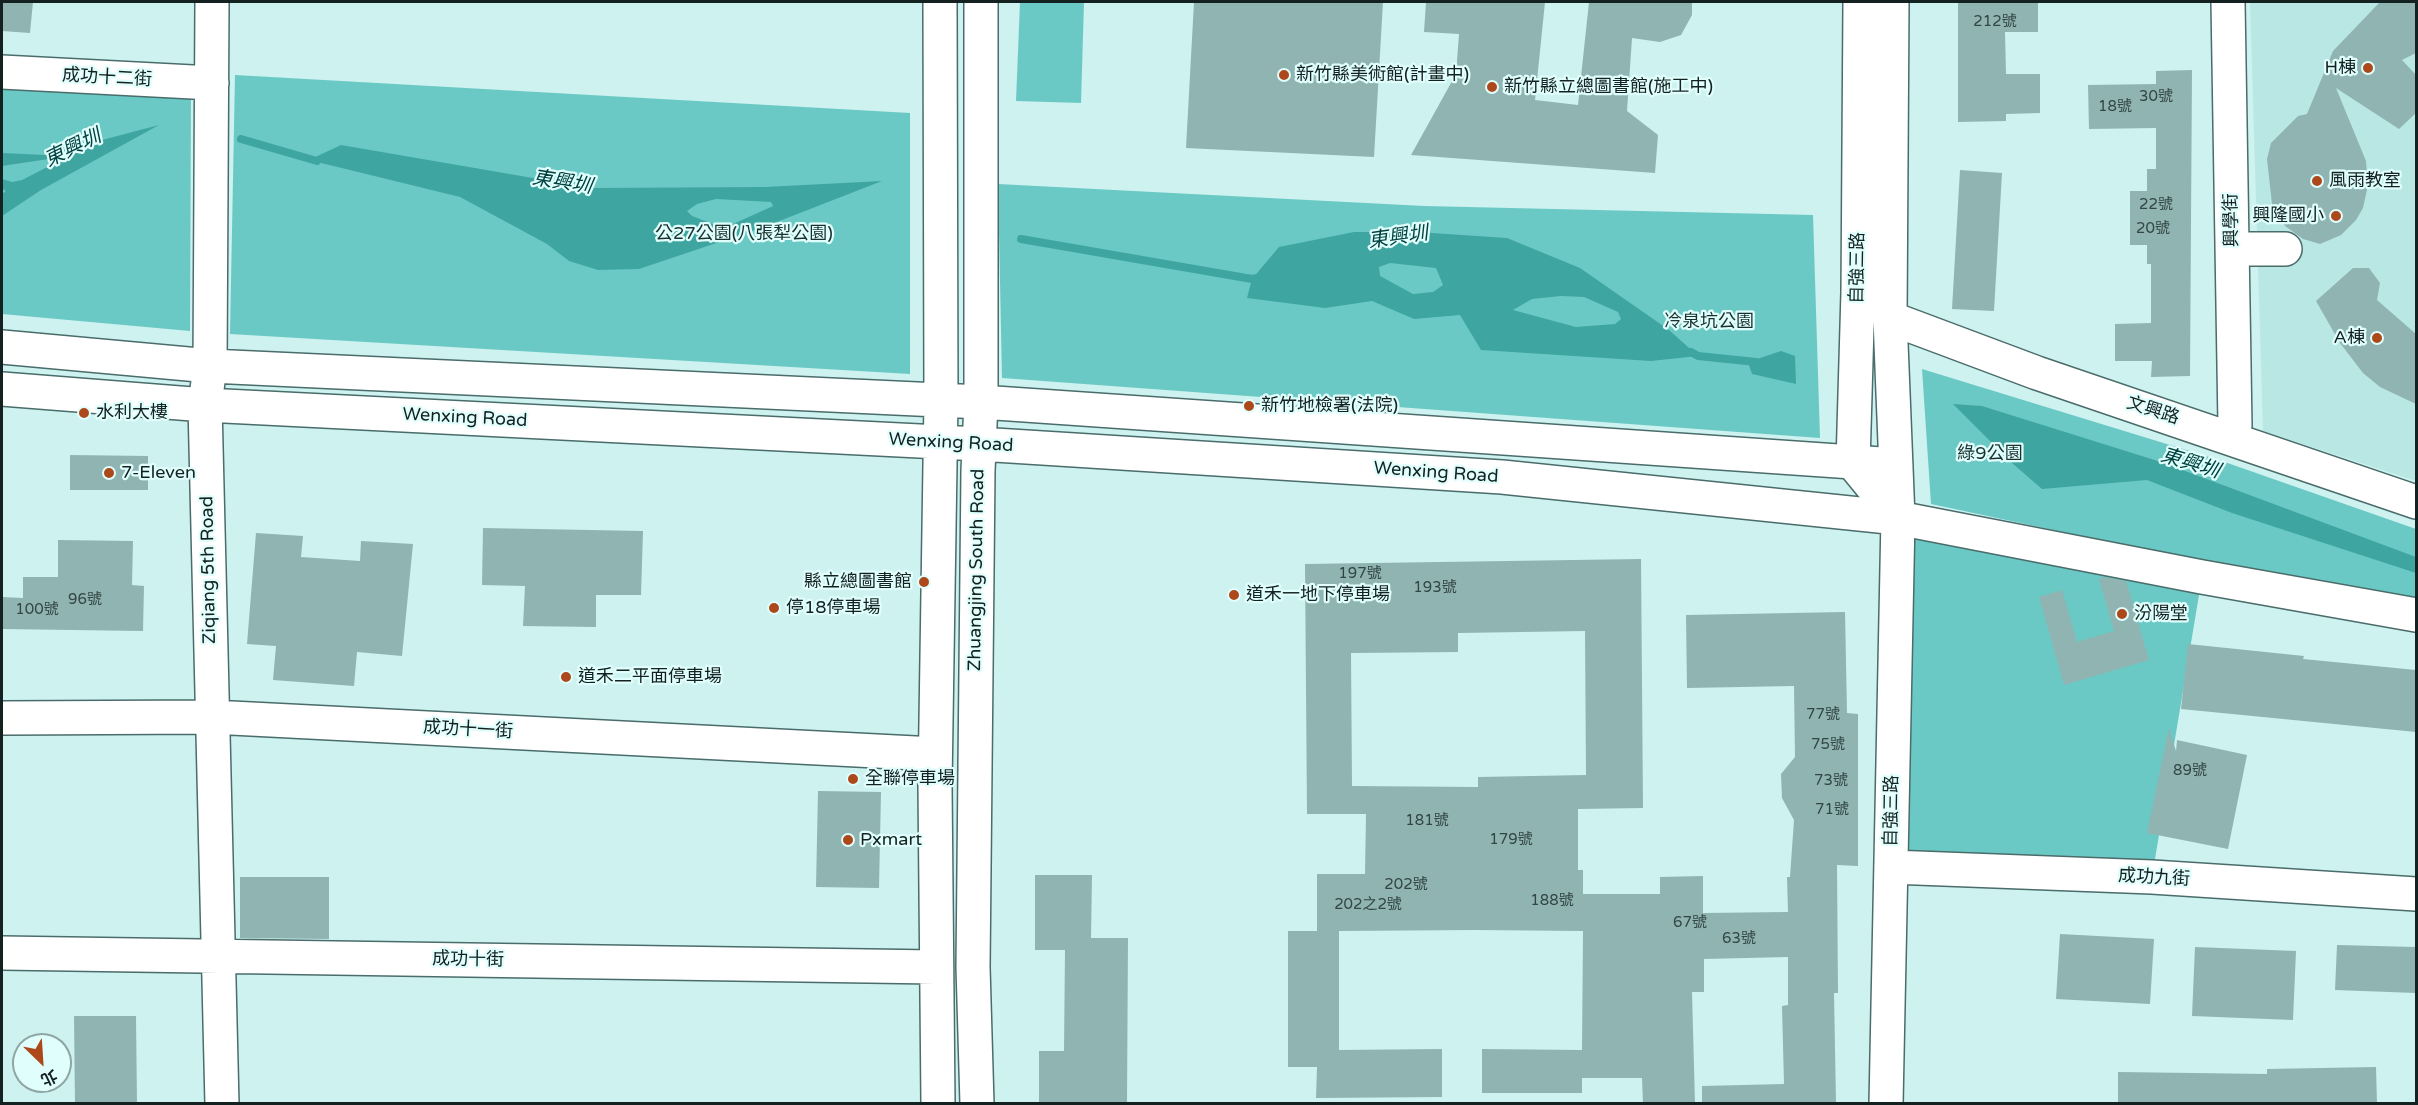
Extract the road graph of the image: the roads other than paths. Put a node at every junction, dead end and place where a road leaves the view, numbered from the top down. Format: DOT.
graph roads {
  1 [pos="212,2"];
  2 [pos="940,2"];
  3 [pos="981,2"];
  4 [pos="1860,2"];
  5 [pos="1892,2"];
  6 [pos="2228,2"];
  7 [pos="2,72"];
  8 [pos="212,83"];
  9 [pos="2232,249"];
  10 [pos="2286,249"];
  11 [pos="1890,318"];
  12 [pos="2,347"];
  13 [pos="210,366"];
  14 [pos="2,389"];
  15 [pos="940,400"];
  16 [pos="981,402"];
  17 [pos="206,405"];
  18 [pos="2228,436"];
  19 [pos="939,442"];
  20 [pos="978,444"];
  21 [pos="1853,463"];
  22 [pos="1896,465"];
  23 [pos="2416,502"];
  24 [pos="1898,518"];
  25 [pos="2416,615"];
  26 [pos="212,717"];
  27 [pos="2,718"];
  28 [pos="935,754"];
  29 [pos="1891,867"];
  30 [pos="2416,894"];
  31 [pos="2,953"];
  32 [pos="218,957"];
  33 [pos="935,967"];
  34 [pos="222,1104"];
  35 [pos="938,1104"];
  36 [pos="977,1104"];
  37 [pos="1886,1104"];
  1 -- 8 [label="street, Ziqiang 5th Road"];
  2 -- 15 [label="street"];
  3 -- 16 [label="street, Zhuangjing South Road"];
  4 -- 21 [label="street, 自強三路"];
  5 -- 11 [label="street, 自強三路"];
  6 -- 9 [label="street, 興學街"];
  7 -- 8 [label="street, 成功十二街"];
  8 -- 13 [label="street, Ziqiang 5th Road"];
  9 -- 10 [label="street"];
  9 -- 18 [label="street, 興學街"];
  11 -- 18 [label="street, 文興路"];
  11 -- 22 [label="street, 自強三路"];
  12 -- 13 [label="street"];
  13 -- 15 [label="street"];
  13 -- 17 [label="street, Ziqiang 5th Road"];
  14 -- 17 [label="street, Wenxing Road"];
  15 -- 16 [label="street"];
  15 -- 19 [label="street"];
  16 -- 20 [label="street, Zhuangjing South Road"];
  16 -- 21 [label="street"];
  17 -- 19 [label="street, Wenxing Road"];
  17 -- 26 [label="street, Ziqiang 5th Road"];
  18 -- 23 [label="street, 文興路"];
  19 -- 20 [label="street, Wenxing Road"];
  19 -- 28 [label="street"];
  20 -- 24 [label="street, Wenxing Road"];
  20 -- 36 [label="street, Zhuangjing South Road"];
  21 -- 22 [label="street"];
  21 -- 24 [label="street"];
  22 -- 24 [label="street, 自強三路"];
  24 -- 25 [label="street"];
  24 -- 29 [label="street, 自強三路"];
  26 -- 27 [label="street, 成功十一街"];
  26 -- 28 [label="street, 成功十一街"];
  26 -- 32 [label="street, Ziqiang 5th Road"];
  28 -- 33 [label="street"];
  29 -- 30 [label="street, 成功九街"];
  29 -- 37 [label="street, 自強三路"];
  31 -- 32 [label="street, 成功十街"];
  32 -- 33 [label="street, 成功十街"];
  32 -- 34 [label="street, Ziqiang 5th Road"];
  33 -- 35 [label="street"];
}
